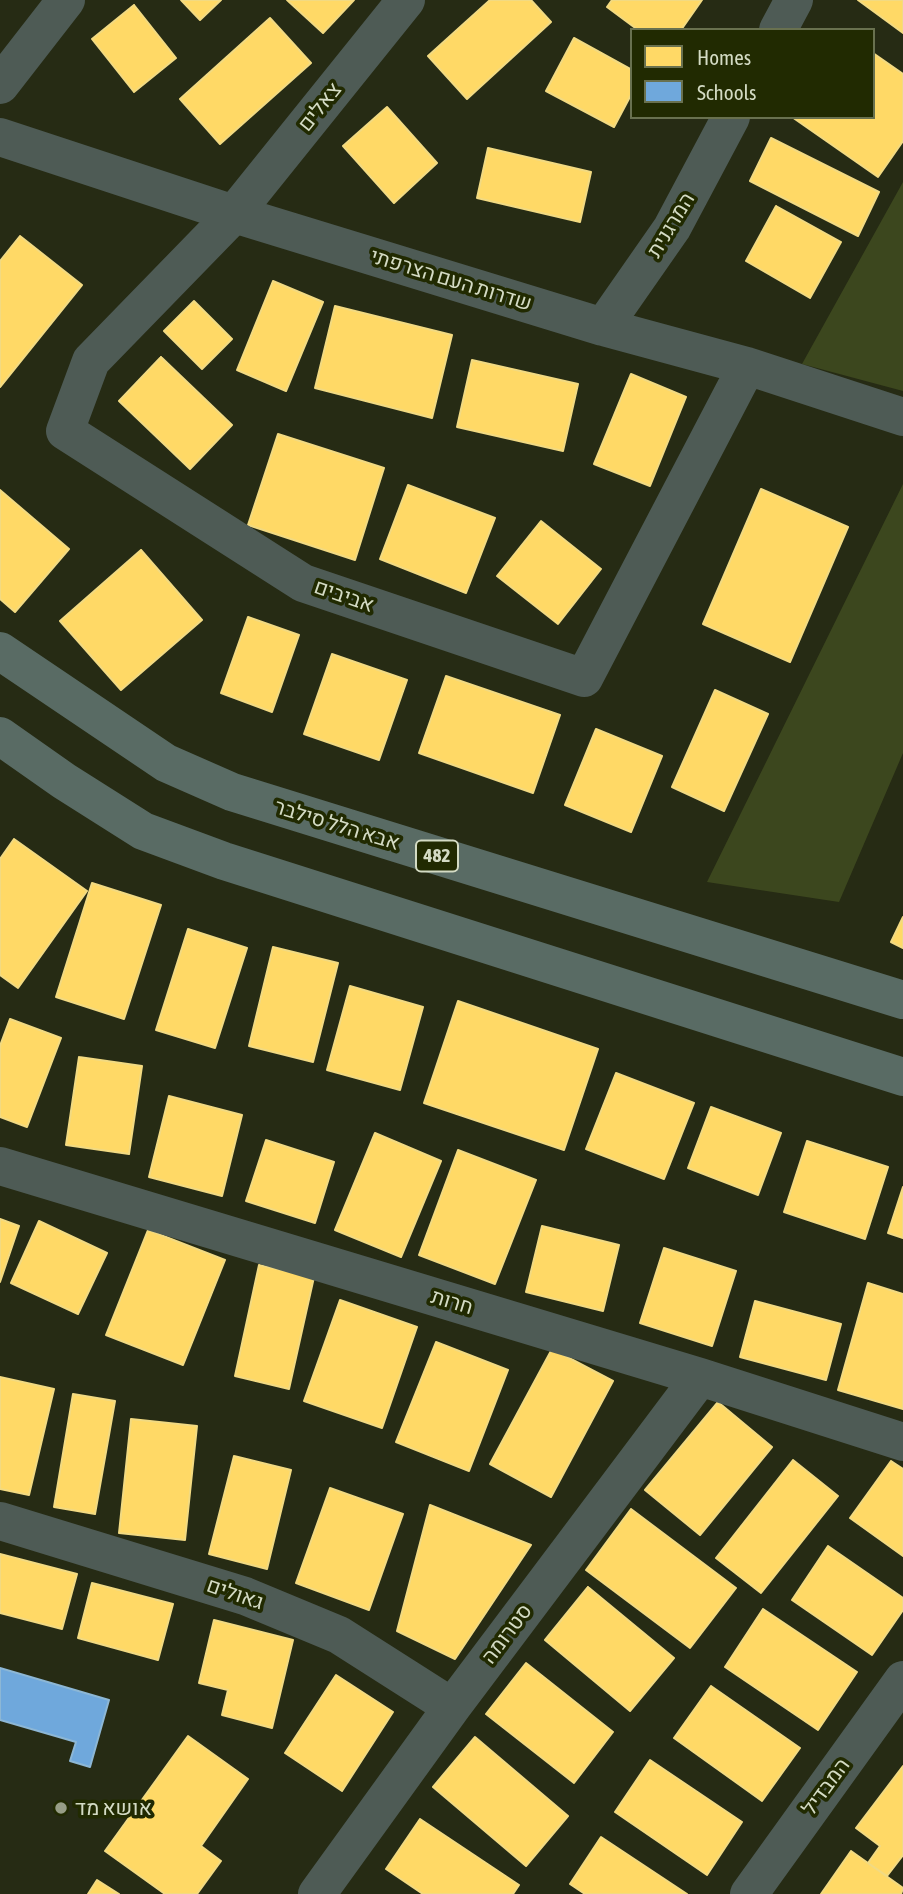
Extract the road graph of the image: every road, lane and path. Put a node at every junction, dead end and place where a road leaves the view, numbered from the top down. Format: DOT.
graph roads {
  1 [pos="66,0"];
  2 [pos="406,0"];
  3 [pos="794,0"];
  4 [pos="779,28"];
  5 [pos="0,85"];
  6 [pos="730,119"];
  7 [pos="0,137"];
  8 [pos="234,214"];
  9 [pos="603,327"];
  10 [pos="747,366"];
  11 [pos="903,417"];
  12 [pos="0,651"];
  13 [pos="0,736"];
  14 [pos="903,1000"];
  15 [pos="903,1077"];
  16 [pos="0,1166"];
  17 [pos="700,1377"];
  18 [pos="903,1442"];
  19 [pos="0,1521"];
  20 [pos="903,1680"];
  21 [pos="452,1707"];
  22 [pos="317,1894"];
  23 [pos="749,1894"];
  1 -- 5 [label="street"];
  2 -- 8 [label="street, צאלים"];
  3 -- 4 [label="street"];
  6 -- 9 [label="street, המרגנית"];
  7 -- 8 [label="street, שדרות העם הצרפתי"];
  8 -- 9 [label="street, שדרות העם הצרפתי"];
  8 -- 10 [label="street, אביבים"];
  9 -- 10 [label="street, שדרות העם הצרפתי"];
  10 -- 11 [label="street, שדרות העם הצרפתי"];
  12 -- 14 [label="main road, אבא הלל סילבר / 482"];
  13 -- 15 [label="main road"];
  16 -- 17 [label="street, חרות"];
  17 -- 18 [label="street, חרות"];
  17 -- 21 [label="street, סטרומה"];
  19 -- 21 [label="street, גאולים"];
  20 -- 23 [label="street, המבדיל"];
  21 -- 22 [label="street, סטרומה"];
}
